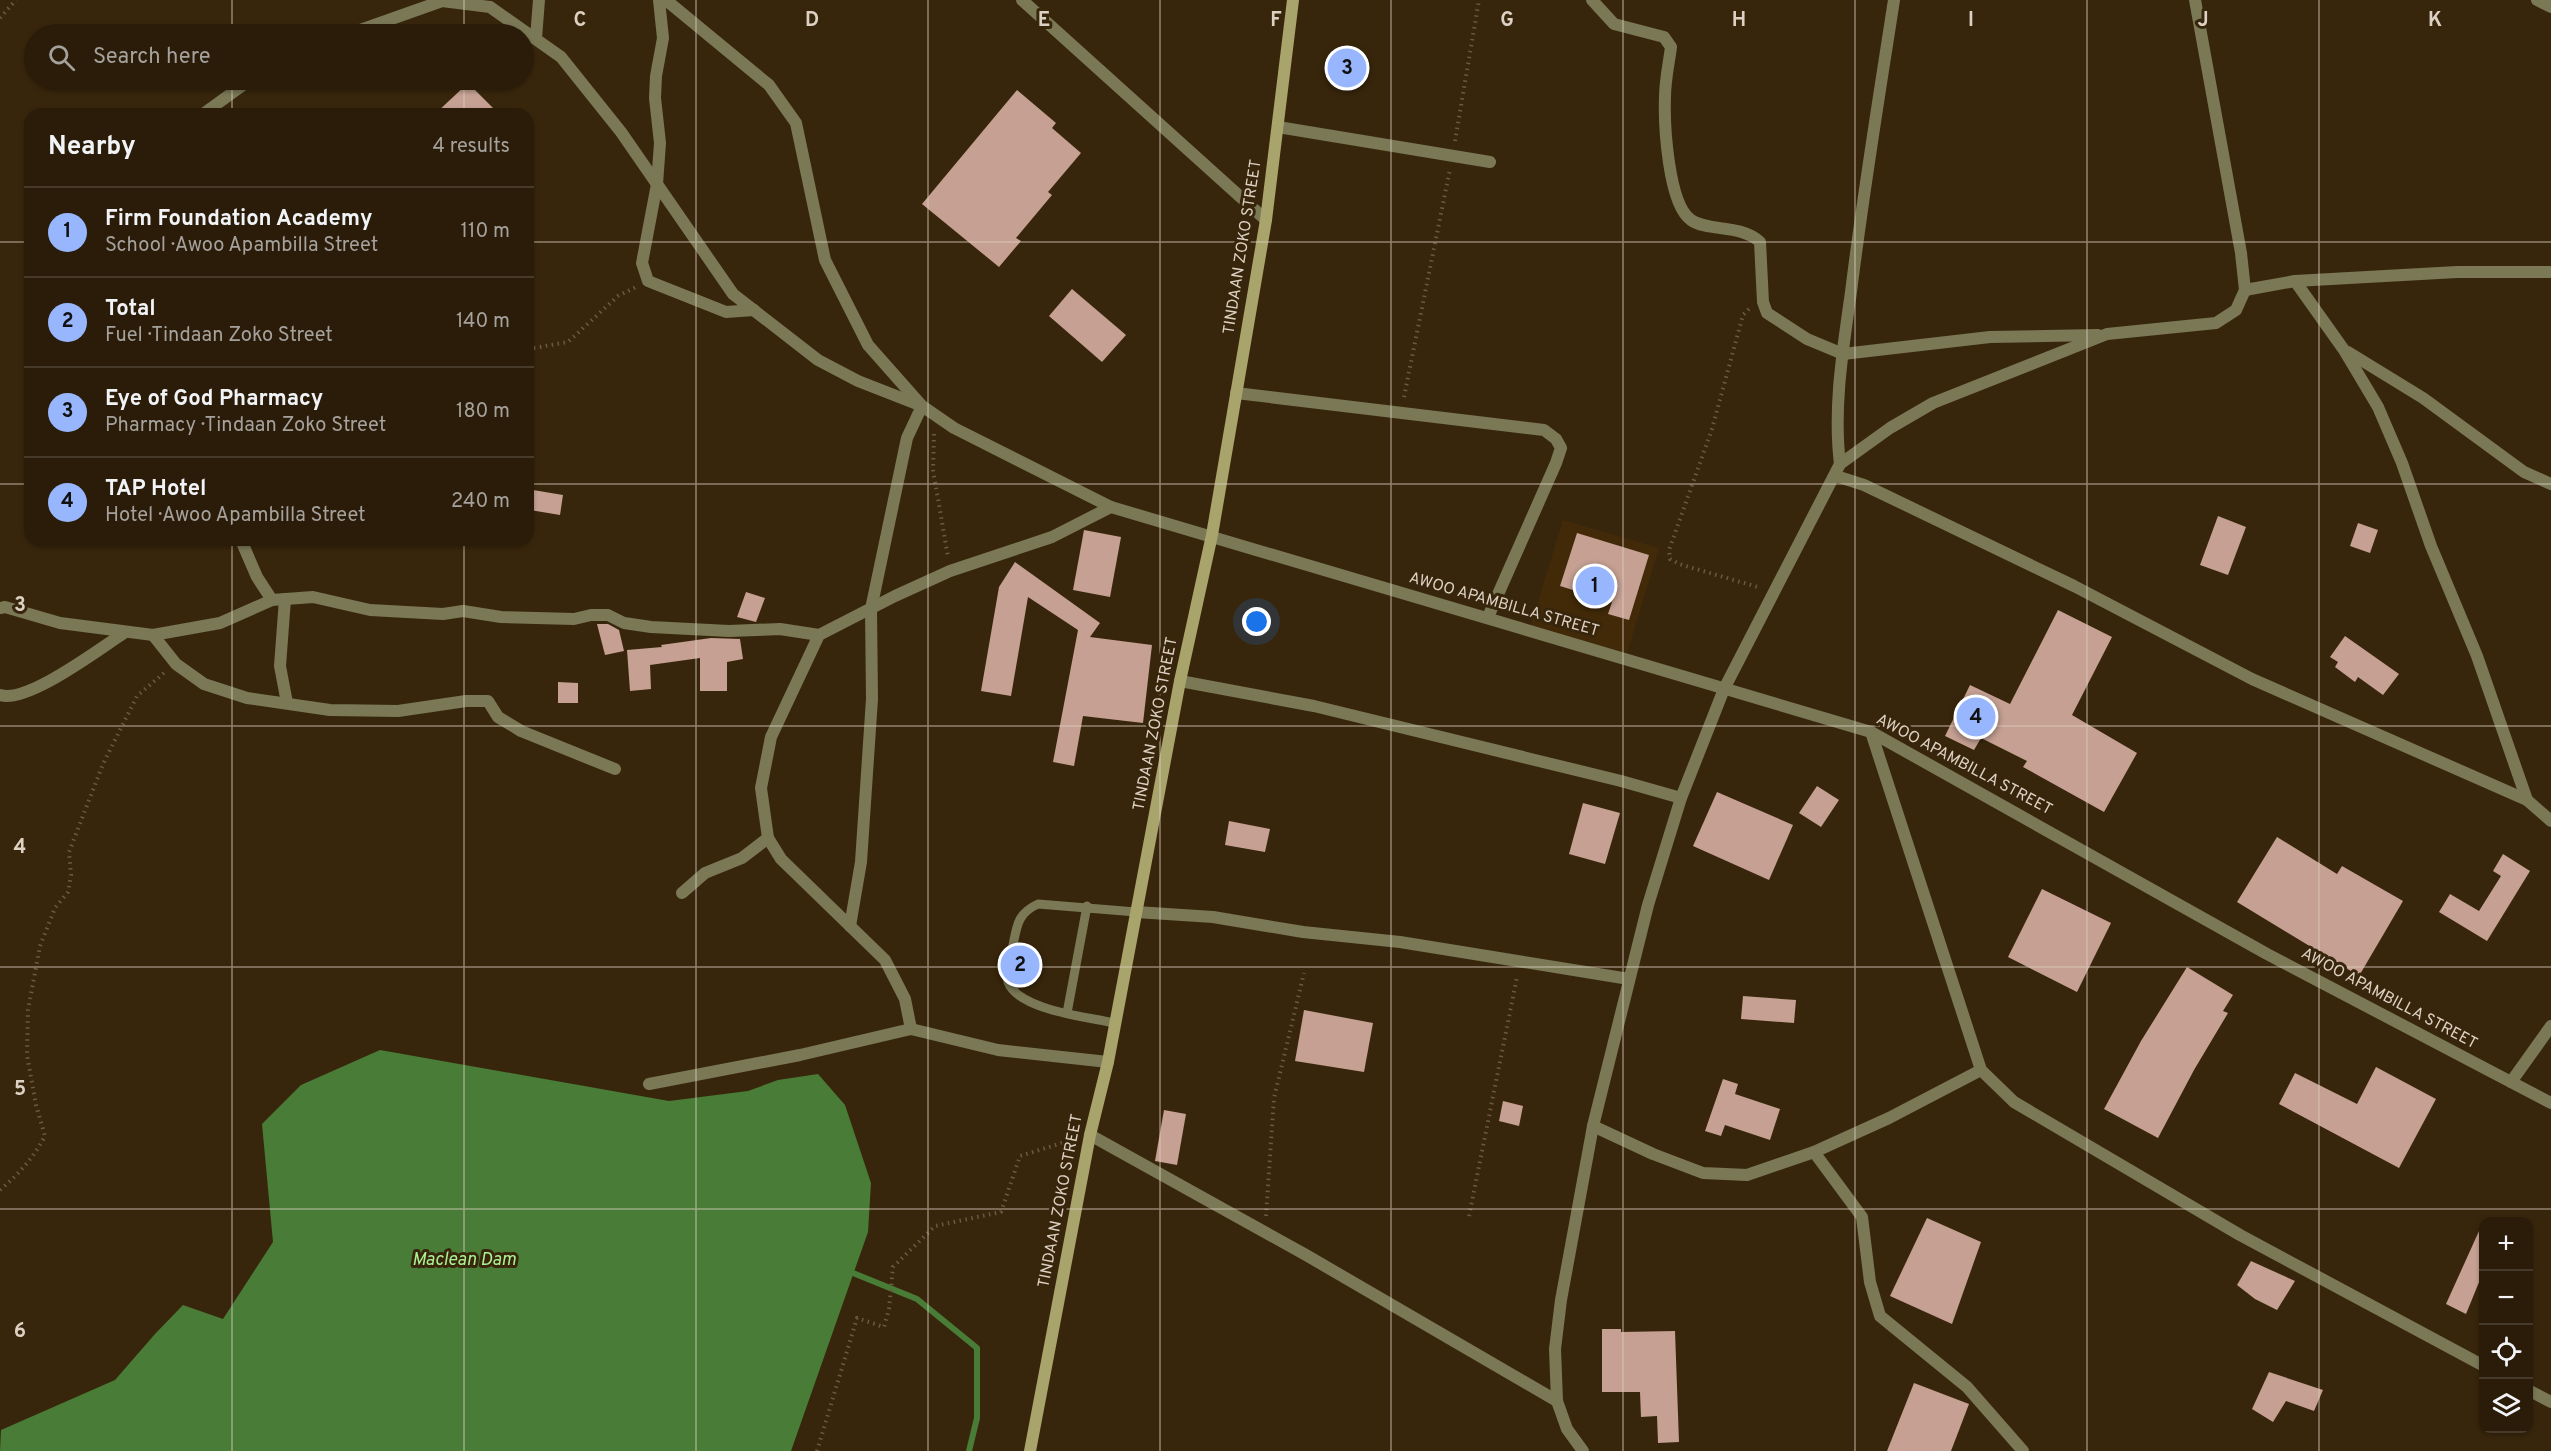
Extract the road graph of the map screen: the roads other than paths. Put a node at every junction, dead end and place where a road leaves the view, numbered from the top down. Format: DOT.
graph roads {
  1 [pos="539,0"];
  2 [pos="659,0"];
  3 [pos="666,0"];
  4 [pos="1022,0"];
  5 [pos="1293,0"];
  6 [pos="1592,0"];
  7 [pos="1894,0"];
  8 [pos="2195,0"];
  9 [pos="2537,0"];
  10 [pos="2551,7"];
  11 [pos="377,24"];
  12 [pos="515,24"];
  13 [pos="536,38"];
  14 [pos="236,90"];
  15 [pos="212,108"];
  16 [pos="1278,127"];
  17 [pos="1490,162"];
  18 [pos="657,184"];
  19 [pos="1266,220"];
  20 [pos="2551,272"];
  21 [pos="2295,281"];
  22 [pos="2245,290"];
  23 [pos="754,310"];
  24 [pos="2107,334"];
  25 [pos="2344,350"];
  26 [pos="1843,354"];
  27 [pos="1236,393"];
  28 [pos="922,406"];
  29 [pos="1838,470"];
  30 [pos="2551,484"];
  31 [pos="1111,507"];
  32 [pos="1212,535"];
  33 [pos="244,546"];
  34 [pos="279,600"];
  35 [pos="0,608"];
  36 [pos="871,609"];
  37 [pos="1488,617"];
  38 [pos="124,633"];
  39 [pos="153,635"];
  40 [pos="819,635"];
  41 [pos="1180,681"];
  42 [pos="1724,688"];
  43 [pos="0,695"];
  44 [pos="287,703"];
  45 [pos="1871,732"];
  46 [pos="615,769"];
  47 [pos="1681,798"];
  48 [pos="2527,800"];
  49 [pos="2551,821"];
  50 [pos="768,838"];
  51 [pos="682,893"];
  52 [pos="1087,906"];
  53 [pos="1136,912"];
  54 [pos="850,927"];
  55 [pos="1629,979"];
  56 [pos="1067,1013"];
  57 [pos="1114,1023"];
  58 [pos="2551,1026"];
  59 [pos="911,1029"];
  60 [pos="1108,1062"];
  61 [pos="1981,1070"];
  62 [pos="2511,1082"];
  63 [pos="649,1084"];
  64 [pos="2551,1102"];
  65 [pos="1593,1126"];
  66 [pos="1090,1135"];
  67 [pos="1814,1152"];
  68 [pos="2479,1362"];
  69 [pos="2533,1392"];
  70 [pos="1557,1401"];
  71 [pos="2551,1402"];
  72 [pos="1030,1451"];
  73 [pos="1583,1451"];
  74 [pos="2023,1451"];
  1 -- 13 [label="street"];
  2 -- 18 [label="street"];
  3 -- 28 [label="street"];
  4 -- 19 [label="street"];
  5 -- 16 [label="main road, TINDAAN ZOKO STREET"];
  6 -- 26 [label="street"];
  7 -- 26 [label="street"];
  8 -- 22 [label="street"];
  9 -- 10 [label="street"];
  11 -- 12 [label="street"];
  13 -- 18 [label="street"];
  14 -- 15 [label="street"];
  16 -- 17 [label="street"];
  16 -- 19 [label="main road, TINDAAN ZOKO STREET"];
  18 -- 23 [label="street"];
  18 -- 23 [label="street"];
  19 -- 27 [label="main road, TINDAAN ZOKO STREET"];
  20 -- 21 [label="street"];
  21 -- 22 [label="street"];
  21 -- 25 [label="street"];
  22 -- 24 [label="street"];
  23 -- 28 [label="street"];
  24 -- 26 [label="street"];
  24 -- 29 [label="street"];
  25 -- 30 [label="street"];
  25 -- 48 [label="street"];
  26 -- 29 [label="street"];
  27 -- 32 [label="main road, TINDAAN ZOKO STREET"];
  27 -- 37 [label="street"];
  28 -- 31 [label="street, AWOO APAMBILLA STREET"];
  28 -- 36 [label="street"];
  29 -- 42 [label="street"];
  29 -- 48 [label="street"];
  31 -- 32 [label="street, AWOO APAMBILLA STREET"];
  31 -- 36 [label="street"];
  32 -- 37 [label="street, AWOO APAMBILLA STREET"];
  32 -- 41 [label="main road, TINDAAN ZOKO STREET"];
  33 -- 34 [label="street"];
  34 -- 39 [label="street"];
  34 -- 40 [label="street"];
  34 -- 44 [label="street"];
  35 -- 38 [label="street"];
  36 -- 40 [label="street"];
  36 -- 54 [label="street"];
  37 -- 42 [label="street, AWOO APAMBILLA STREET"];
  38 -- 39 [label="street"];
  38 -- 43 [label="street"];
  39 -- 44 [label="street"];
  40 -- 50 [label="street"];
  41 -- 47 [label="street"];
  41 -- 53 [label="main road, TINDAAN ZOKO STREET"];
  42 -- 45 [label="street, AWOO APAMBILLA STREET"];
  42 -- 47 [label="street"];
  44 -- 46 [label="street"];
  45 -- 61 [label="street"];
  45 -- 62 [label="street, AWOO APAMBILLA STREET"];
  47 -- 55 [label="street"];
  48 -- 49 [label="street"];
  50 -- 51 [label="street"];
  50 -- 54 [label="street"];
  52 -- 53 [label="lane"];
  52 -- 56 [label="lane"];
  52 -- 56 [label="lane"];
  53 -- 55 [label="street"];
  53 -- 57 [label="main road, TINDAAN ZOKO STREET"];
  54 -- 59 [label="street"];
  55 -- 65 [label="street"];
  56 -- 57 [label="lane"];
  57 -- 60 [label="main road, TINDAAN ZOKO STREET"];
  58 -- 62 [label="street"];
  59 -- 60 [label="street"];
  59 -- 63 [label="street"];
  60 -- 66 [label="main road, TINDAAN ZOKO STREET"];
  61 -- 67 [label="street"];
  61 -- 68 [label="street"];
  62 -- 64 [label="street, AWOO APAMBILLA STREET"];
  65 -- 67 [label="street"];
  65 -- 70 [label="street"];
  66 -- 70 [label="street"];
  66 -- 72 [label="main road, TINDAAN ZOKO STREET"];
  67 -- 74 [label="street"];
  69 -- 71 [label="street"];
  70 -- 73 [label="street"];
}
